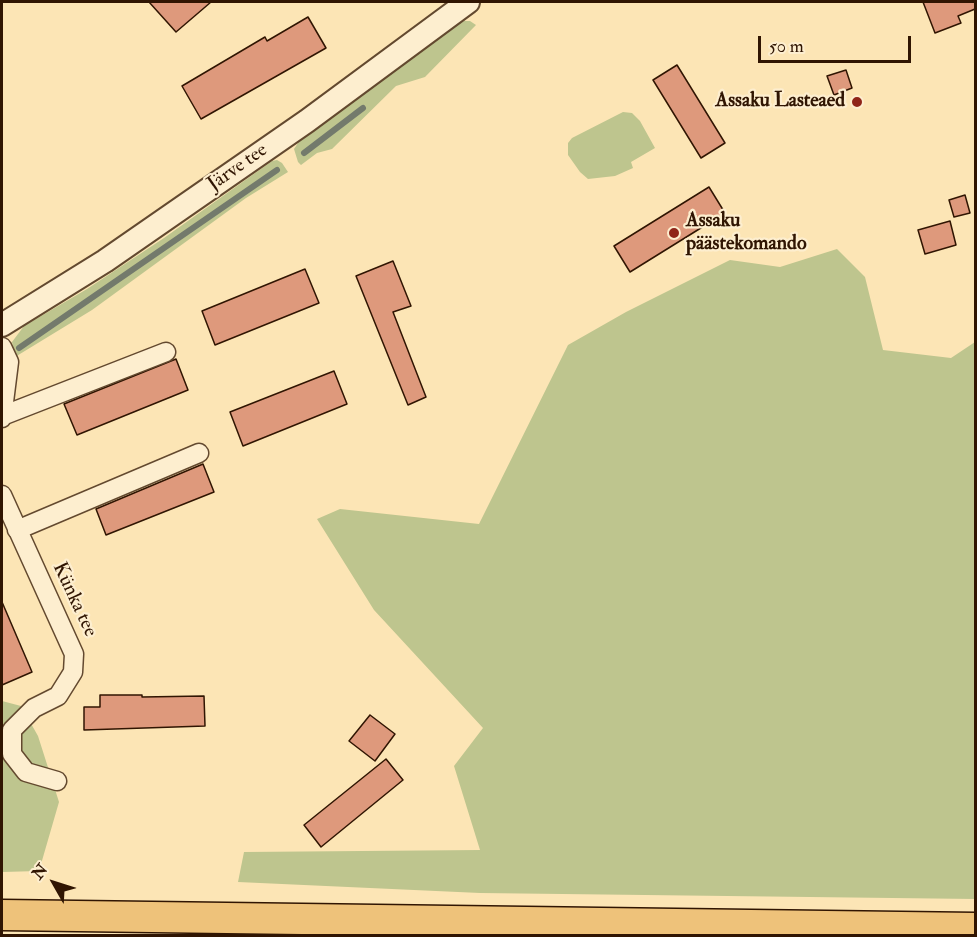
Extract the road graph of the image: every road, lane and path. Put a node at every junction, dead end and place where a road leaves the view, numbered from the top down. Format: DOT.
graph roads {
  1 [pos="468,2"];
  2 [pos="2,325"];
  3 [pos="2,347"];
  4 [pos="166,352"];
  5 [pos="2,417"];
  6 [pos="199,453"];
  7 [pos="2,495"];
  8 [pos="17,530"];
  9 [pos="57,781"];
  10 [pos="2,898"];
  11 [pos="2,915"];
  12 [pos="112,916"];
  13 [pos="975,928"];
  1 -- 2 [label="street, Järve tee"];
  3 -- 5 [label="street"];
  4 -- 5 [label="street"];
  6 -- 8 [label="street"];
  7 -- 8 [label="street, Künka tee"];
  8 -- 9 [label="street, Künka tee"];
  10 -- 12 [label="highway"];
  11 -- 12 [label="highway"];
  12 -- 13 [label="highway"];
}
